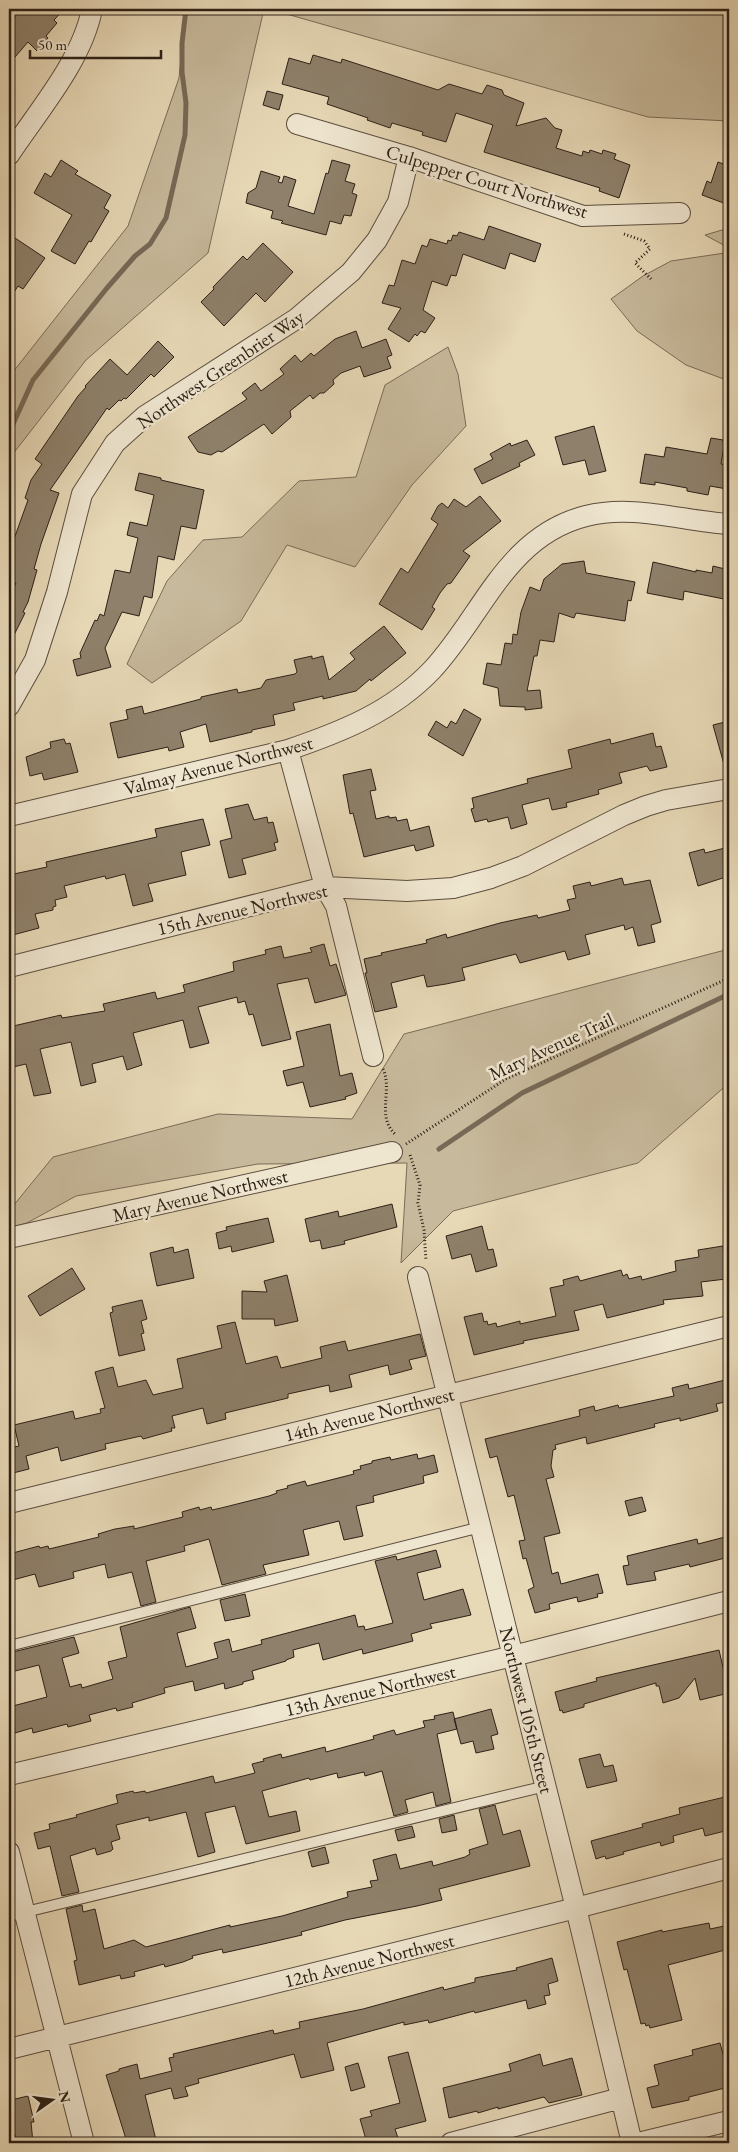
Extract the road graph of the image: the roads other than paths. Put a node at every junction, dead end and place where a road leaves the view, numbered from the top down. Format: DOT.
graph roads {
  1 [pos="92,9"];
  2 [pos="297,124"];
  3 [pos="9,155"];
  4 [pos="409,157"];
  5 [pos="680,213"];
  6 [pos="729,524"];
  7 [pos="9,706"];
  8 [pos="288,750"];
  9 [pos="729,789"];
  10 [pos="9,816"];
  11 [pos="325,887"];
  12 [pos="9,967"];
  13 [pos="373,1056"];
  14 [pos="398,1148"];
  15 [pos="9,1238"];
  16 [pos="418,1277"];
  17 [pos="729,1326"];
  18 [pos="448,1394"];
  19 [pos="9,1503"];
  20 [pos="481,1527"];
  21 [pos="729,1601"];
  22 [pos="9,1646"];
  23 [pos="513,1656"];
  24 [pos="9,1774"];
  25 [pos="546,1786"];
  26 [pos="9,1852"];
  27 [pos="729,1868"];
  28 [pos="576,1908"];
  29 [pos="17,1914"];
  30 [pos="57,2037"];
  31 [pos="9,2049"];
  32 [pos="622,2098"];
  33 [pos="729,2121"];
  34 [pos="84,2143"];
  35 [pos="451,2143"];
  36 [pos="632,2143"];
  37 [pos="638,2143"];
  1 -- 3 [label="street"];
  2 -- 4 [label="street, Culpepper Court Northwest"];
  4 -- 5 [label="street, Culpepper Court Northwest"];
  4 -- 7 [label="street, Northwest Greenbrier Way"];
  6 -- 8 [label="street, Valmay Avenue Northwest"];
  8 -- 10 [label="street, Valmay Avenue Northwest"];
  8 -- 11 [label="street"];
  9 -- 11 [label="street, 15th Avenue Northwest"];
  11 -- 12 [label="street, 15th Avenue Northwest"];
  11 -- 13 [label="street"];
  14 -- 15 [label="street, Mary Avenue Northwest"];
  16 -- 18 [label="street, Northwest 105th Street"];
  17 -- 18 [label="street, 14th Avenue Northwest"];
  18 -- 19 [label="street, 14th Avenue Northwest"];
  18 -- 20 [label="street, Northwest 105th Street"];
  20 -- 22 [label="lane"];
  20 -- 23 [label="street, Northwest 105th Street"];
  21 -- 23 [label="street, 13th Avenue Northwest"];
  23 -- 24 [label="street, 13th Avenue Northwest"];
  23 -- 25 [label="street, Northwest 105th Street"];
  25 -- 28 [label="street, Northwest 105th Street"];
  25 -- 29 [label="lane"];
  26 -- 29 [label="street"];
  27 -- 28 [label="street, 12th Avenue Northwest"];
  28 -- 30 [label="street, 12th Avenue Northwest"];
  28 -- 32 [label="street, Northwest 105th Street"];
  29 -- 30 [label="street"];
  30 -- 31 [label="street, 12th Avenue Northwest"];
  30 -- 34 [label="street"];
  32 -- 35 [label="street"];
  32 -- 36 [label="street, Northwest 105th Street"];
  33 -- 37 [label="street"];
}
